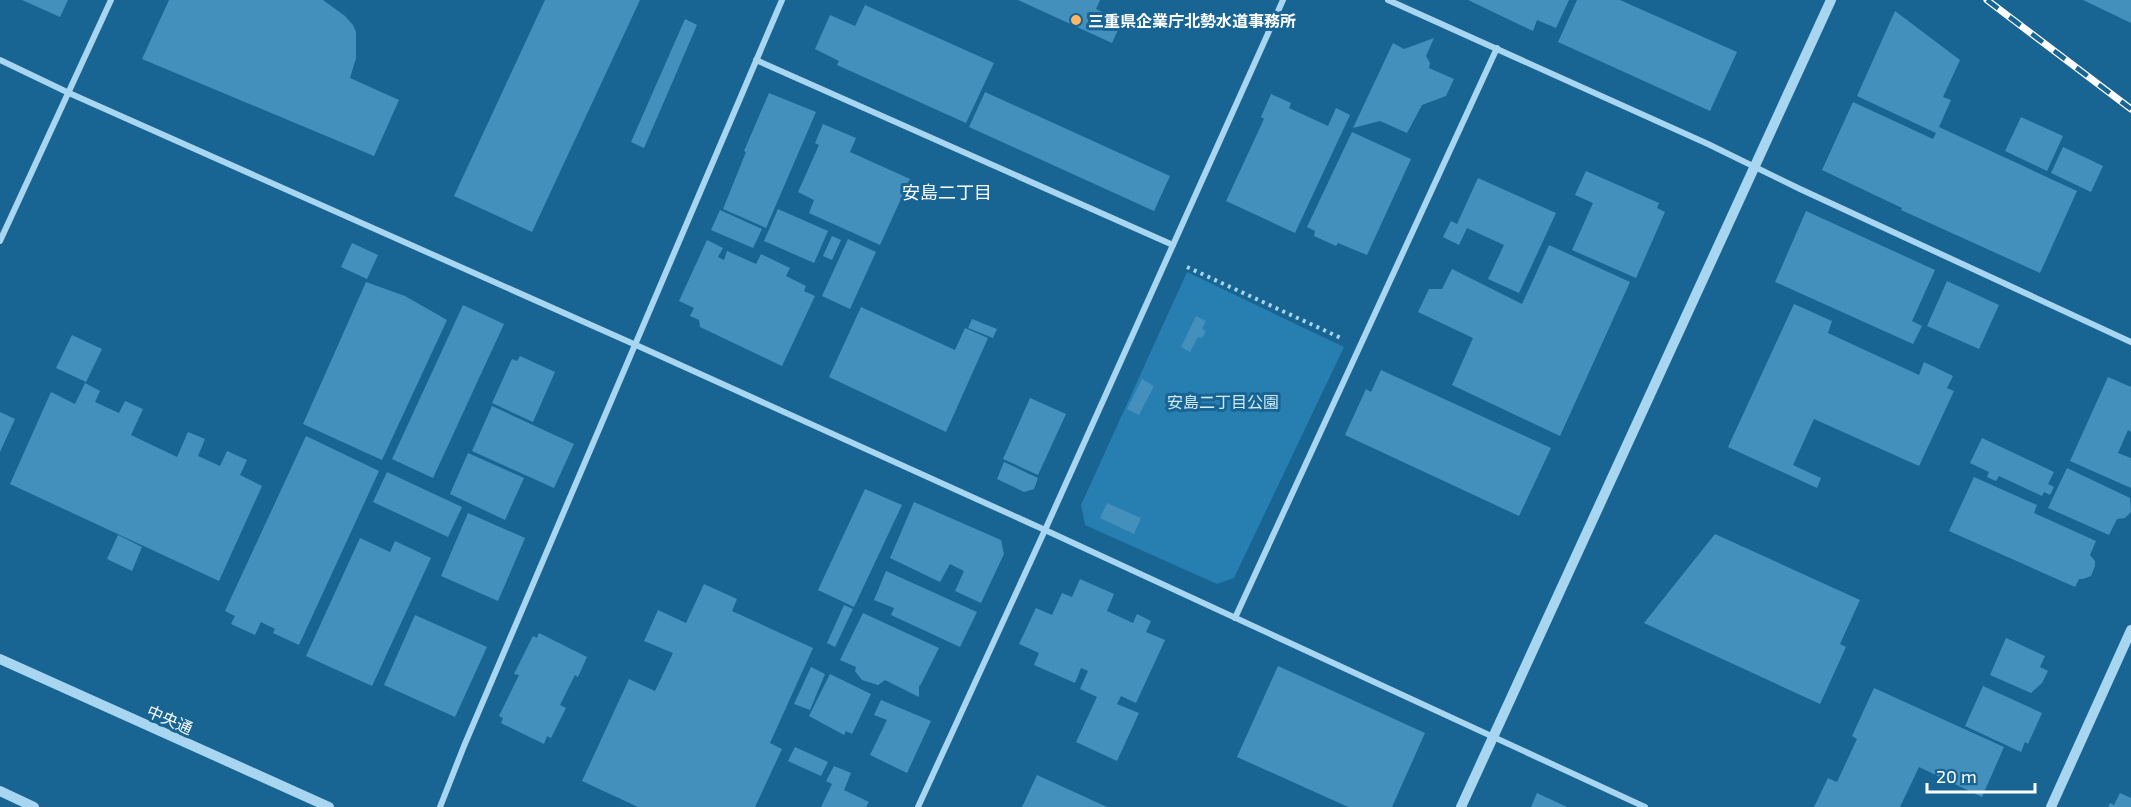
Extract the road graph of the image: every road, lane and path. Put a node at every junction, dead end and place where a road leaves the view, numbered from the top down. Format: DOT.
graph roads {
  1 [pos="111,0"];
  2 [pos="782,0"];
  3 [pos="1283,0"];
  4 [pos="1388,0"];
  5 [pos="1831,0"];
  6 [pos="1497,48"];
  7 [pos="0,60"];
  8 [pos="756,60"];
  9 [pos="69,93"];
  10 [pos="1754,166"];
  11 [pos="0,241"];
  12 [pos="1173,245"];
  13 [pos="1168,258"];
  14 [pos="2131,342"];
  15 [pos="636,345"];
  16 [pos="1359,347"];
  17 [pos="1045,530"];
  18 [pos="1234,618"];
  19 [pos="2131,630"];
  20 [pos="0,659"];
  21 [pos="1493,737"];
  22 [pos="0,791"];
  23 [pos="34,807"];
  24 [pos="329,807"];
  25 [pos="440,807"];
  26 [pos="918,807"];
  27 [pos="1461,807"];
  28 [pos="1645,807"];
  29 [pos="2050,807"];
  1 -- 9 [label="street"];
  2 -- 8 [label="street"];
  3 -- 12 [label="street"];
  4 -- 6 [label="street"];
  5 -- 10 [label="street"];
  6 -- 10 [label="street"];
  6 -- 16 [label="street"];
  7 -- 9 [label="street"];
  8 -- 12 [label="street"];
  8 -- 15 [label="street"];
  9 -- 11 [label="street"];
  9 -- 15 [label="street"];
  10 -- 14 [label="street"];
  10 -- 21 [label="street"];
  12 -- 13 [label="street"];
  13 -- 16 [label="path"];
  13 -- 17 [label="street"];
  15 -- 17 [label="street"];
  15 -- 25 [label="street"];
  16 -- 18 [label="street"];
  17 -- 18 [label="street"];
  17 -- 26 [label="street"];
  18 -- 21 [label="street"];
  19 -- 29 [label="street"];
  20 -- 24 [label="street, 中央通"];
  21 -- 27 [label="street"];
  21 -- 28 [label="street"];
  22 -- 23 [label="street"];
}
